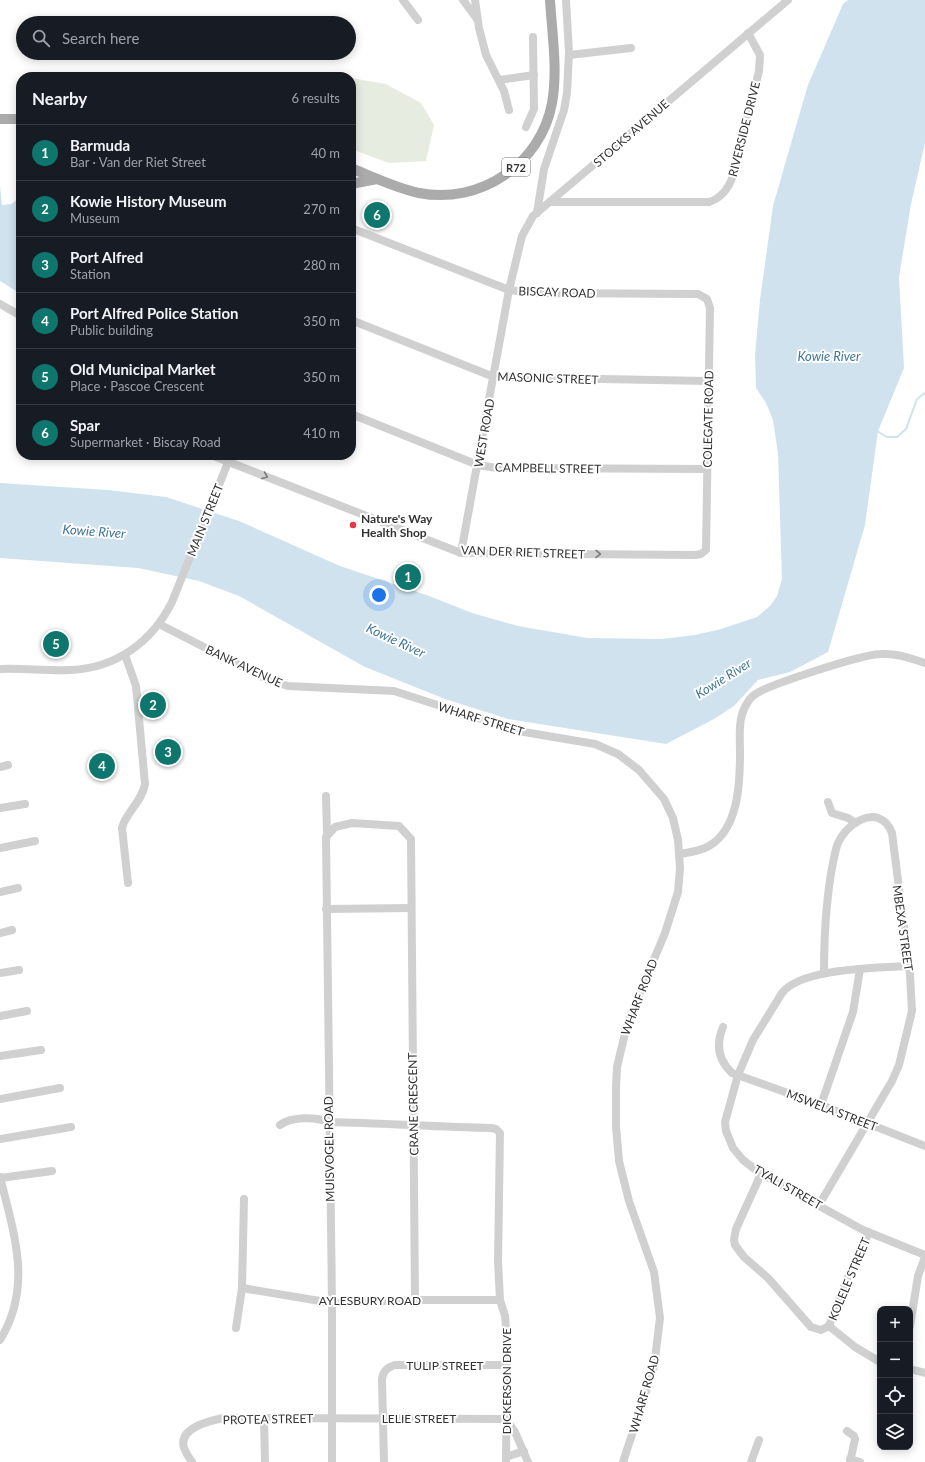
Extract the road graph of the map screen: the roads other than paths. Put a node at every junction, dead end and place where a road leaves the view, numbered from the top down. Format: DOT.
graph roads {
  1 [pos="403,0"];
  2 [pos="463,0"];
  3 [pos="475,0"];
  4 [pos="550,0"];
  5 [pos="566,0"];
  6 [pos="788,0"];
  7 [pos="477,19"];
  8 [pos="418,20"];
  9 [pos="748,33"];
  10 [pos="533,37"];
  11 [pos="631,48"];
  12 [pos="569,55"];
  13 [pos="534,75"];
  14 [pos="499,80"];
  15 [pos="509,110"];
  16 [pos="0,119"];
  17 [pos="16,119"];
  18 [pos="526,127"];
  19 [pos="356,170"];
  20 [pos="378,179"];
  21 [pos="356,183"];
  22 [pos="550,202"];
  23 [pos="537,213"];
  24 [pos="356,230"];
  25 [pos="508,290"];
  26 [pos="703,296"];
  27 [pos="0,304"];
  28 [pos="16,313"];
  29 [pos="356,322"];
  30 [pos="494,377"];
  31 [pos="708,381"];
  32 [pos="356,416"];
  33 [pos="229,460"];
  34 [pos="235,460"];
  35 [pos="478,465"];
  36 [pos="706,469"];
  37 [pos="707,544"];
  38 [pos="461,553"];
  39 [pos="159,624"];
  40 [pos="125,655"];
  41 [pos="925,663"];
  42 [pos="0,669"];
  43 [pos="405,694"];
  44 [pos="605,748"];
  45 [pos="326,796"];
  46 [pos="828,802"];
  47 [pos="25,804"];
  48 [pos="0,808"];
  49 [pos="854,822"];
  50 [pos="326,835"];
  51 [pos="34,841"];
  52 [pos="0,848"];
  53 [pos="680,854"];
  54 [pos="128,883"];
  55 [pos="18,888"];
  56 [pos="0,892"];
  57 [pos="412,908"];
  58 [pos="326,909"];
  59 [pos="12,930"];
  60 [pos="0,933"];
  61 [pos="907,966"];
  62 [pos="860,969"];
  63 [pos="19,970"];
  64 [pos="0,973"];
  65 [pos="824,973"];
  66 [pos="27,1011"];
  67 [pos="0,1016"];
  68 [pos="723,1027"];
  69 [pos="41,1050"];
  70 [pos="0,1056"];
  71 [pos="738,1075"];
  72 [pos="60,1088"];
  73 [pos="0,1099"];
  74 [pos="821,1105"];
  75 [pos="329,1122"];
  76 [pos="414,1124"];
  77 [pos="868,1124"];
  78 [pos="280,1125"];
  79 [pos="71,1127"];
  80 [pos="0,1140"];
  81 [pos="925,1146"];
  82 [pos="52,1171"];
  83 [pos="761,1174"];
  84 [pos="0,1178"];
  85 [pos="244,1199"];
  86 [pos="819,1205"];
  87 [pos="869,1232"];
  88 [pos="925,1256"];
  89 [pos="242,1288"];
  90 [pos="415,1300"];
  91 [pos="500,1300"];
  92 [pos="332,1303"];
  93 [pos="913,1307"];
  94 [pos="829,1326"];
  95 [pos="236,1328"];
  96 [pos="0,1340"];
  97 [pos="877,1360"];
  98 [pos="506,1365"];
  99 [pos="913,1370"];
  100 [pos="925,1373"];
  101 [pos="264,1418"];
  102 [pos="331,1418"];
  103 [pos="383,1418"];
  104 [pos="506,1419"];
  105 [pos="848,1430"];
  106 [pos="759,1440"];
  107 [pos="524,1451"];
  108 [pos="506,1459"];
  109 [pos="850,1460"];
  110 [pos="192,1462"];
  111 [pos="265,1462"];
  112 [pos="332,1462"];
  113 [pos="384,1462"];
  114 [pos="528,1462"];
  115 [pos="623,1462"];
  116 [pos="751,1462"];
  117 [pos="860,1462"];
  1 -- 8 [label="street"];
  2 -- 7 [label="street"];
  3 -- 7 [label="street"];
  4 -- 20 [label="main road, R72"];
  5 -- 12 [label="street"];
  6 -- 9 [label="street, STOCKS AVENUE"];
  7 -- 14 [label="street"];
  9 -- 22 [label="street, STOCKS AVENUE"];
  9 -- 22 [label="street, RIVERSIDE DRIVE"];
  10 -- 13 [label="street"];
  11 -- 12 [label="street"];
  12 -- 23 [label="street"];
  13 -- 14 [label="street"];
  13 -- 18 [label="street"];
  14 -- 15 [label="street"];
  16 -- 17 [label="main road"];
  19 -- 20 [label="main road, R72"];
  20 -- 21 [label="main road"];
  22 -- 23 [label="street, STOCKS AVENUE"];
  23 -- 25 [label="street, STOCKS AVENUE"];
  24 -- 25 [label="street, BISCAY ROAD"];
  25 -- 26 [label="street, BISCAY ROAD"];
  25 -- 30 [label="street, WEST ROAD"];
  26 -- 31 [label="street, COLEGATE ROAD"];
  27 -- 28 [label="street"];
  29 -- 30 [label="street, MASONIC STREET"];
  30 -- 31 [label="street, MASONIC STREET"];
  30 -- 35 [label="street, WEST ROAD"];
  31 -- 36 [label="street, COLEGATE ROAD"];
  32 -- 35 [label="street, CAMPBELL STREET"];
  33 -- 39 [label="street, MAIN STREET"];
  34 -- 38 [label="street, VAN DER RIET STREET, one-way"];
  35 -- 36 [label="street, CAMPBELL STREET"];
  35 -- 38 [label="street, WEST ROAD"];
  36 -- 37 [label="street, COLEGATE ROAD"];
  38 -- 37 [label="street, VAN DER RIET STREET, one-way"];
  39 -- 40 [label="street, MAIN STREET"];
  39 -- 43 [label="street, BANK AVENUE"];
  40 -- 42 [label="street, MAIN STREET"];
  40 -- 54 [label="street"];
  41 -- 53 [label="street"];
  43 -- 44 [label="street, WHARF STREET"];
  44 -- 53 [label="street, WHARF ROAD"];
  45 -- 50 [label="street, MUISVOGEL ROAD"];
  46 -- 49 [label="street"];
  47 -- 48 [label="street"];
  49 -- 61 [label="street, MBEXA STREET"];
  49 -- 65 [label="street"];
  50 -- 57 [label="street, CRANE CRESCENT"];
  50 -- 58 [label="street, MUISVOGEL ROAD"];
  51 -- 52 [label="street"];
  53 -- 115 [label="street, WHARF ROAD"];
  55 -- 56 [label="street"];
  57 -- 58 [label="street"];
  57 -- 76 [label="street, CRANE CRESCENT"];
  58 -- 75 [label="street, MUISVOGEL ROAD"];
  59 -- 60 [label="street"];
  61 -- 62 [label="street, TYALI STREET"];
  61 -- 77 [label="street, MBEXA STREET"];
  62 -- 65 [label="street, TYALI STREET"];
  62 -- 74 [label="street"];
  63 -- 64 [label="street"];
  65 -- 71 [label="street, TYALI STREET"];
  66 -- 67 [label="street"];
  68 -- 71 [label="street"];
  69 -- 70 [label="street"];
  71 -- 74 [label="street, MSWELA STREET"];
  71 -- 83 [label="street, TYALI STREET"];
  72 -- 73 [label="street"];
  74 -- 77 [label="street, MSWELA STREET"];
  75 -- 76 [label="street"];
  75 -- 78 [label="street"];
  75 -- 92 [label="street, MUISVOGEL ROAD"];
  76 -- 90 [label="street, CRANE CRESCENT"];
  76 -- 91 [label="street, DICKERSON DRIVE"];
  77 -- 81 [label="street, MSWELA STREET"];
  77 -- 86 [label="street, MBEXA STREET"];
  79 -- 80 [label="street"];
  82 -- 84 [label="street"];
  83 -- 86 [label="street, TYALI STREET"];
  83 -- 94 [label="street"];
  84 -- 96 [label="street"];
  85 -- 89 [label="street"];
  86 -- 87 [label="street, TYALI STREET"];
  87 -- 88 [label="street, TYALI STREET"];
  87 -- 94 [label="street, KOLELE STREET"];
  88 -- 93 [label="street"];
  89 -- 92 [label="street, AYLESBURY ROAD"];
  89 -- 95 [label="street"];
  90 -- 91 [label="street, AYLESBURY ROAD"];
  90 -- 92 [label="street, AYLESBURY ROAD"];
  91 -- 98 [label="street, DICKERSON DRIVE"];
  92 -- 102 [label="street, MUISVOGEL ROAD"];
  94 -- 97 [label="street"];
  98 -- 103 [label="street, TULIP STREET"];
  98 -- 104 [label="street, DICKERSON DRIVE"];
  99 -- 100 [label="street"];
  101 -- 102 [label="street, PROTEA STREET"];
  101 -- 110 [label="street, PROTEA STREET"];
  101 -- 111 [label="street"];
  102 -- 103 [label="street, LELIE STREET"];
  102 -- 112 [label="street, MUISVOGEL ROAD"];
  103 -- 104 [label="street, LELIE STREET"];
  103 -- 113 [label="street"];
  104 -- 107 [label="street"];
  104 -- 108 [label="street, DICKERSON DRIVE"];
  105 -- 109 [label="street"];
  106 -- 116 [label="street"];
  107 -- 108 [label="street"];
  107 -- 114 [label="street"];
  109 -- 117 [label="street"];
}
